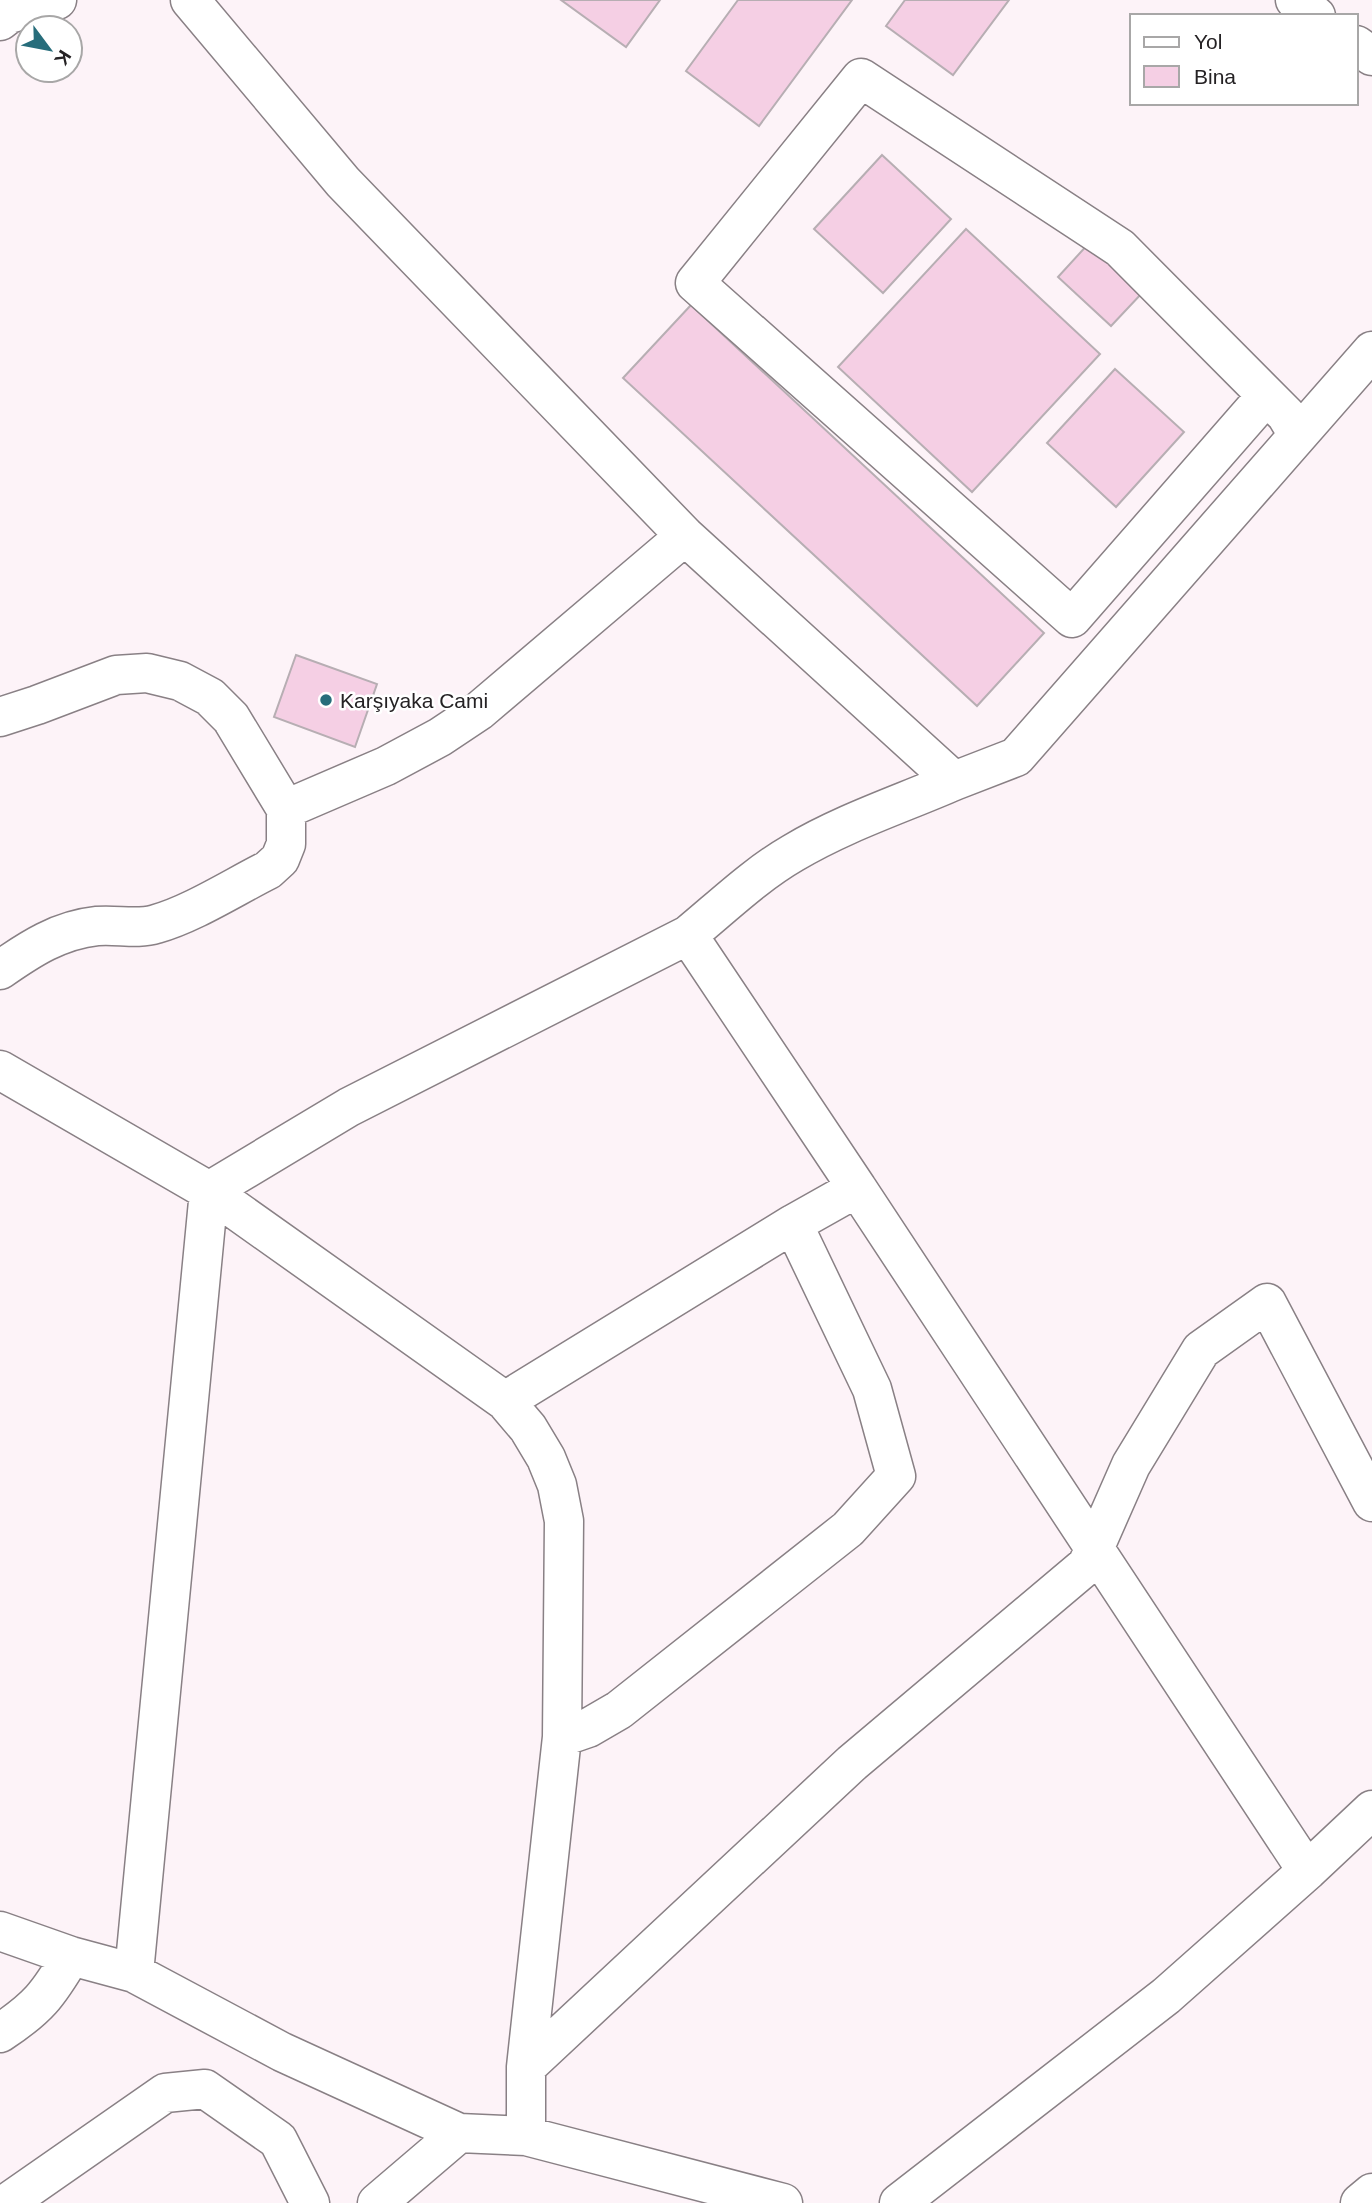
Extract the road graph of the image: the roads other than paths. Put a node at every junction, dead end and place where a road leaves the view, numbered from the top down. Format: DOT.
graph roads {
  1 [pos="57,0"];
  2 [pos="190,0"];
  3 [pos="1295,0"];
  4 [pos="7,11"];
  5 [pos="1314,14"];
  6 [pos="1372,351"];
  7 [pos="1266,396"];
  8 [pos="1298,435"];
  9 [pos="685,536"];
  10 [pos="0,717"];
  11 [pos="954,781"];
  12 [pos="286,809"];
  13 [pos="688,935"];
  14 [pos="0,970"];
  15 [pos="0,1070"];
  16 [pos="857,1188"];
  17 [pos="209,1191"];
  18 [pos="793,1223"];
  19 [pos="505,1401"];
  20 [pos="1372,1502"];
  21 [pos="1094,1549"];
  22 [pos="562,1737"];
  23 [pos="1372,1810"];
  24 [pos="1307,1871"];
  25 [pos="0,1931"];
  26 [pos="71,1956"];
  27 [pos="134,1973"];
  28 [pos="0,2033"];
  29 [pos="526,2067"];
  30 [pos="459,2133"];
  31 [pos="526,2136"];
  32 [pos="1372,2193"];
  33 [pos="6,2203"];
  34 [pos="310,2203"];
  35 [pos="377,2203"];
  36 [pos="783,2203"];
  37 [pos="899,2203"];
  38 [pos="1360,2203"];
  1 -- 4 [label="street"];
  2 -- 9 [label="street"];
  3 -- 5 [label="street"];
  6 -- 8 [label="street"];
  7 -- 7 [label="street"];
  7 -- 8 [label="street"];
  8 -- 11 [label="street"];
  9 -- 11 [label="street"];
  9 -- 12 [label="street"];
  10 -- 12 [label="street"];
  11 -- 13 [label="street"];
  12 -- 14 [label="street"];
  13 -- 16 [label="street"];
  13 -- 17 [label="street"];
  15 -- 17 [label="street"];
  16 -- 18 [label="street"];
  16 -- 21 [label="street"];
  17 -- 19 [label="street"];
  17 -- 27 [label="street"];
  18 -- 19 [label="street"];
  18 -- 22 [label="street"];
  19 -- 22 [label="street"];
  20 -- 21 [label="street"];
  21 -- 24 [label="street"];
  21 -- 29 [label="street"];
  22 -- 29 [label="street"];
  23 -- 24 [label="street"];
  24 -- 37 [label="street"];
  25 -- 26 [label="street"];
  26 -- 27 [label="street"];
  26 -- 28 [label="street"];
  27 -- 30 [label="street"];
  29 -- 31 [label="street"];
  30 -- 31 [label="street"];
  30 -- 35 [label="street"];
  31 -- 36 [label="street"];
  32 -- 38 [label="street"];
  33 -- 34 [label="street"];
}
